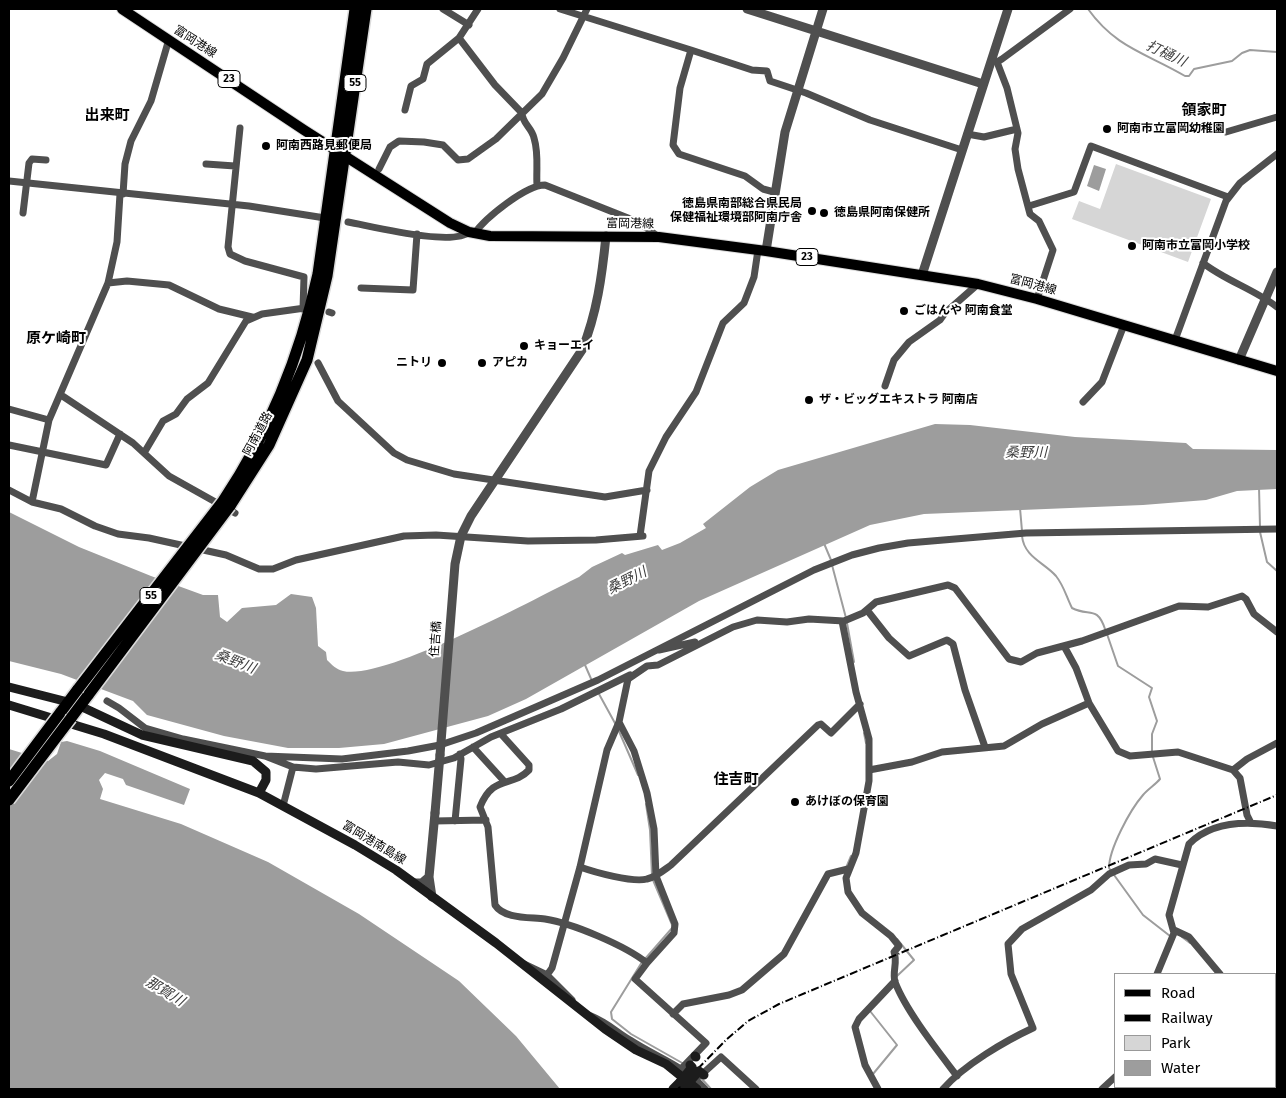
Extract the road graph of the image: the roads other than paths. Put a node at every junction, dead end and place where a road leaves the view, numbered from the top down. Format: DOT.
graph roads {
  1 [pos="122,9"];
  2 [pos="355,9"];
  3 [pos="366,9"];
  4 [pos="443,9"];
  5 [pos="478,9"];
  6 [pos="560,9"];
  7 [pos="747,9"];
  8 [pos="823,9"];
  9 [pos="1008,9"];
  10 [pos="1070,9"];
  11 [pos="585,13"];
  12 [pos="469,25"];
  13 [pos="817,30"];
  14 [pos="459,38"];
  15 [pos="169,39"];
  16 [pos="691,50"];
  17 [pos="994,61"];
  18 [pos="984,84"];
  19 [pos="798,90"];
  20 [pos="406,110"];
  21 [pos="522,113"];
  22 [pos="1277,117"];
  23 [pos="240,128"];
  24 [pos="1017,129"];
  25 [pos="1226,132"];
  26 [pos="967,134"];
  27 [pos="962,150"];
  28 [pos="340,153"];
  29 [pos="1277,154"];
  30 [pos="46,160"];
  31 [pos="206,164"];
  32 [pos="235,166"];
  33 [pos="378,169"];
  34 [pos="9,181"];
  35 [pos="26,183"];
  36 [pos="537,185"];
  37 [pos="774,192"];
  38 [pos="122,194"];
  39 [pos="1228,197"];
  40 [pos="231,204"];
  41 [pos="1029,206"];
  42 [pos="23,213"];
  43 [pos="326,218"];
  44 [pos="348,222"];
  45 [pos="471,233"];
  46 [pos="417,234"];
  47 [pos="606,236"];
  48 [pos="659,237"];
  49 [pos="762,250"];
  50 [pos="1203,263"];
  51 [pos="1277,272"];
  52 [pos="922,275"];
  53 [pos="108,283"];
  54 [pos="978,284"];
  55 [pos="361,288"];
  56 [pos="1265,298"];
  57 [pos="1037,299"];
  58 [pos="1277,308"];
  59 [pos="252,317"];
  60 [pos="1124,324"];
  61 [pos="1175,340"];
  62 [pos="1239,360"];
  63 [pos="318,363"];
  64 [pos="1277,371"];
  65 [pos="885,386"];
  66 [pos="61,395"];
  67 [pos="1083,402"];
  68 [pos="9,409"];
  69 [pos="49,420"];
  70 [pos="120,434"];
  71 [pos="9,445"];
  72 [pos="41,451"];
  73 [pos="144,454"];
  74 [pos="496,479"];
  75 [pos="9,490"];
  76 [pos="647,490"];
  77 [pos="32,502"];
  78 [pos="229,507"];
  79 [pos="1277,529"];
  80 [pos="460,538"];
  81 [pos="867,610"];
  82 [pos="845,621"];
  83 [pos="1277,632"];
  84 [pos="709,638"];
  85 [pos="1064,646"];
  86 [pos="658,650"];
  87 [pos="630,675"];
  88 [pos="9,686"];
  89 [pos="83,692"];
  90 [pos="68,702"];
  91 [pos="107,702"];
  92 [pos="1089,702"];
  93 [pos="860,704"];
  94 [pos="9,705"];
  95 [pos="80,706"];
  96 [pos="617,725"];
  97 [pos="501,734"];
  98 [pos="441,742"];
  99 [pos="1277,743"];
  100 [pos="472,747"];
  101 [pos="985,748"];
  102 [pos="460,754"];
  103 [pos="266,756"];
  104 [pos="292,767"];
  105 [pos="869,770"];
  106 [pos="1233,770"];
  107 [pos="9,781"];
  108 [pos="504,781"];
  109 [pos="259,793"];
  110 [pos="9,800"];
  111 [pos="283,806"];
  112 [pos="434,817"];
  113 [pos="486,820"];
  114 [pos="455,821"];
  115 [pos="1251,823"];
  116 [pos="1277,826"];
  117 [pos="1182,865"];
  118 [pos="580,867"];
  119 [pos="848,869"];
  120 [pos="429,877"];
  121 [pos="653,877"];
  122 [pos="414,883"];
  123 [pos="432,897"];
  124 [pos="564,924"];
  125 [pos="1174,930"];
  126 [pos="645,961"];
  127 [pos="523,964"];
  128 [pos="1157,973"];
  129 [pos="1219,973"];
  130 [pos="547,974"];
  131 [pos="895,981"];
  132 [pos="574,1003"];
  133 [pos="674,1014"];
  134 [pos="588,1015"];
  135 [pos="685,1066"];
  136 [pos="957,1076"];
  137 [pos="701,1078"];
  138 [pos="1114,1078"];
  139 [pos="680,1085"];
  140 [pos="705,1089"];
  141 [pos="756,1089"];
  142 [pos="878,1089"];
  143 [pos="943,1089"];
  144 [pos="1102,1089"];
  145 [pos="1198,1089"];
  146 [pos="1202,1089"];
  1 -- 15 [label="main road, 富岡港線 / 23"];
  2 -- 28 [label="highway, 阿南道路 / 55"];
  3 -- 28 [label="highway, 阿南道路 / 55"];
  4 -- 12 [label="street"];
  5 -- 12 [label="street"];
  6 -- 11 [label="street"];
  7 -- 13 [label="street"];
  8 -- 13 [label="street"];
  9 -- 17 [label="street"];
  10 -- 17 [label="street"];
  11 -- 16 [label="street"];
  11 -- 21 [label="street"];
  12 -- 14 [label="street"];
  13 -- 18 [label="street"];
  13 -- 19 [label="street"];
  14 -- 20 [label="street"];
  14 -- 21 [label="street"];
  15 -- 28 [label="main road, 富岡港線 / 23"];
  15 -- 38 [label="street"];
  16 -- 19 [label="street"];
  16 -- 37 [label="street"];
  17 -- 18 [label="street"];
  17 -- 24 [label="street"];
  18 -- 26 [label="street"];
  19 -- 27 [label="street"];
  19 -- 37 [label="street"];
  21 -- 33 [label="street"];
  21 -- 36 [label="street"];
  22 -- 25 [label="street"];
  23 -- 32 [label="street"];
  24 -- 26 [label="street"];
  24 -- 41 [label="street"];
  26 -- 27 [label="street"];
  27 -- 52 [label="street"];
  28 -- 43 [label="highway, 阿南道路 / 55"];
  28 -- 45 [label="main road, 富岡港線 / 23"];
  28 -- 78 [label="highway, 阿南道路 / 55"];
  29 -- 39 [label="street"];
  30 -- 35 [label="street"];
  31 -- 32 [label="street"];
  32 -- 40 [label="street"];
  34 -- 35 [label="street"];
  35 -- 38 [label="street"];
  35 -- 42 [label="street"];
  36 -- 45 [label="street"];
  36 -- 48 [label="street"];
  37 -- 49 [label="street"];
  38 -- 40 [label="street"];
  38 -- 53 [label="street"];
  39 -- 41 [label="street"];
  39 -- 50 [label="street"];
  40 -- 43 [label="street"];
  40 -- 59 [label="street"];
  41 -- 57 [label="street"];
  43 -- 78 [label="highway, 阿南道路 / 55"];
  44 -- 46 [label="street"];
  45 -- 46 [label="street"];
  45 -- 47 [label="main road, 富岡港線 / 23"];
  46 -- 55 [label="street"];
  47 -- 48 [label="main road, 富岡港線 / 23"];
  47 -- 74 [label="street, 住吉橋"];
  48 -- 49 [label="main road, 富岡港線 / 23"];
  49 -- 52 [label="main road, 富岡港線 / 23"];
  49 -- 76 [label="street"];
  50 -- 56 [label="street"];
  50 -- 61 [label="street"];
  51 -- 56 [label="street"];
  52 -- 54 [label="main road, 富岡港線 / 23"];
  53 -- 59 [label="street"];
  53 -- 66 [label="street"];
  54 -- 57 [label="main road, 富岡港線 / 23"];
  54 -- 65 [label="street"];
  56 -- 58 [label="street"];
  56 -- 62 [label="street"];
  57 -- 60 [label="main road, 富岡港線 / 23"];
  59 -- 73 [label="street"];
  60 -- 61 [label="main road, 富岡港線 / 23"];
  60 -- 67 [label="street"];
  61 -- 62 [label="main road, 富岡港線 / 23"];
  62 -- 64 [label="main road, 富岡港線 / 23"];
  63 -- 74 [label="street"];
  66 -- 69 [label="street"];
  66 -- 70 [label="street"];
  68 -- 69 [label="street"];
  69 -- 72 [label="street"];
  70 -- 72 [label="street"];
  70 -- 73 [label="street"];
  71 -- 72 [label="street"];
  72 -- 77 [label="street"];
  73 -- 78 [label="street"];
  74 -- 76 [label="street"];
  74 -- 80 [label="street, 住吉橋"];
  75 -- 77 [label="street"];
  76 -- 80 [label="street"];
  77 -- 80 [label="street"];
  78 -- 89 [label="highway, 阿南道路 / 55, bridge"];
  79 -- 86 [label="street"];
  80 -- 98 [label="street, 住吉橋"];
  81 -- 82 [label="street"];
  81 -- 85 [label="street"];
  81 -- 101 [label="street"];
  82 -- 84 [label="street"];
  82 -- 93 [label="street"];
  83 -- 85 [label="street"];
  84 -- 86 [label="street"];
  84 -- 87 [label="street"];
  85 -- 92 [label="street"];
  86 -- 98 [label="street"];
  87 -- 96 [label="street"];
  87 -- 97 [label="street"];
  88 -- 90 [label="main road"];
  89 -- 90 [label="highway, 阿南道路 / 55"];
  89 -- 95 [label="highway, 阿南道路 / 55"];
  90 -- 107 [label="highway, 阿南道路 / 55, bridge"];
  91 -- 103 [label="street"];
  92 -- 101 [label="street"];
  92 -- 106 [label="street"];
  93 -- 105 [label="street"];
  93 -- 121 [label="street"];
  94 -- 109 [label="main road, 富岡港南島線"];
  95 -- 109 [label="main road"];
  95 -- 110 [label="highway, 阿南道路 / 55, bridge"];
  96 -- 118 [label="street"];
  96 -- 121 [label="street"];
  97 -- 100 [label="street"];
  97 -- 108 [label="street"];
  98 -- 103 [label="street"];
  98 -- 112 [label="street, 住吉橋, bridge"];
  99 -- 106 [label="street"];
  100 -- 102 [label="street"];
  100 -- 108 [label="street"];
  101 -- 105 [label="street"];
  102 -- 104 [label="street"];
  102 -- 114 [label="street"];
  103 -- 104 [label="street"];
  104 -- 111 [label="street"];
  105 -- 119 [label="street"];
  106 -- 115 [label="street"];
  108 -- 113 [label="street"];
  109 -- 111 [label="main road, 富岡港南島線"];
  111 -- 122 [label="main road, 富岡港南島線"];
  112 -- 114 [label="street"];
  112 -- 120 [label="street, 住吉橋"];
  113 -- 114 [label="street"];
  113 -- 124 [label="street"];
  115 -- 116 [label="street"];
  115 -- 117 [label="street"];
  117 -- 125 [label="street"];
  117 -- 136 [label="street"];
  118 -- 121 [label="street"];
  118 -- 124 [label="street"];
  119 -- 131 [label="street"];
  119 -- 133 [label="street"];
  120 -- 122 [label="street"];
  120 -- 123 [label="street, 住吉橋"];
  121 -- 126 [label="street"];
  122 -- 123 [label="main road, 富岡港南島線"];
  123 -- 127 [label="main road, 富岡港南島線"];
  124 -- 126 [label="street"];
  124 -- 130 [label="street"];
  125 -- 128 [label="street"];
  125 -- 129 [label="street"];
  126 -- 133 [label="street"];
  127 -- 130 [label="street"];
  127 -- 132 [label="main road, 富岡港南島線"];
  130 -- 132 [label="street"];
  131 -- 136 [label="street"];
  131 -- 142 [label="street"];
  132 -- 134 [label="main road, 富岡港南島線"];
  133 -- 135 [label="street"];
  134 -- 135 [label="street"];
  134 -- 139 [label="main road, 富岡港南島線"];
  135 -- 137 [label="street"];
  135 -- 139 [label="main road, bridge"];
  136 -- 143 [label="street"];
  137 -- 139 [label="main road, 富岡港南島線"];
  137 -- 139 [label="main road, bridge"];
  137 -- 140 [label="street"];
  137 -- 141 [label="street"];
  138 -- 144 [label="street"];
  145 -- 146 [label="street"];
}
